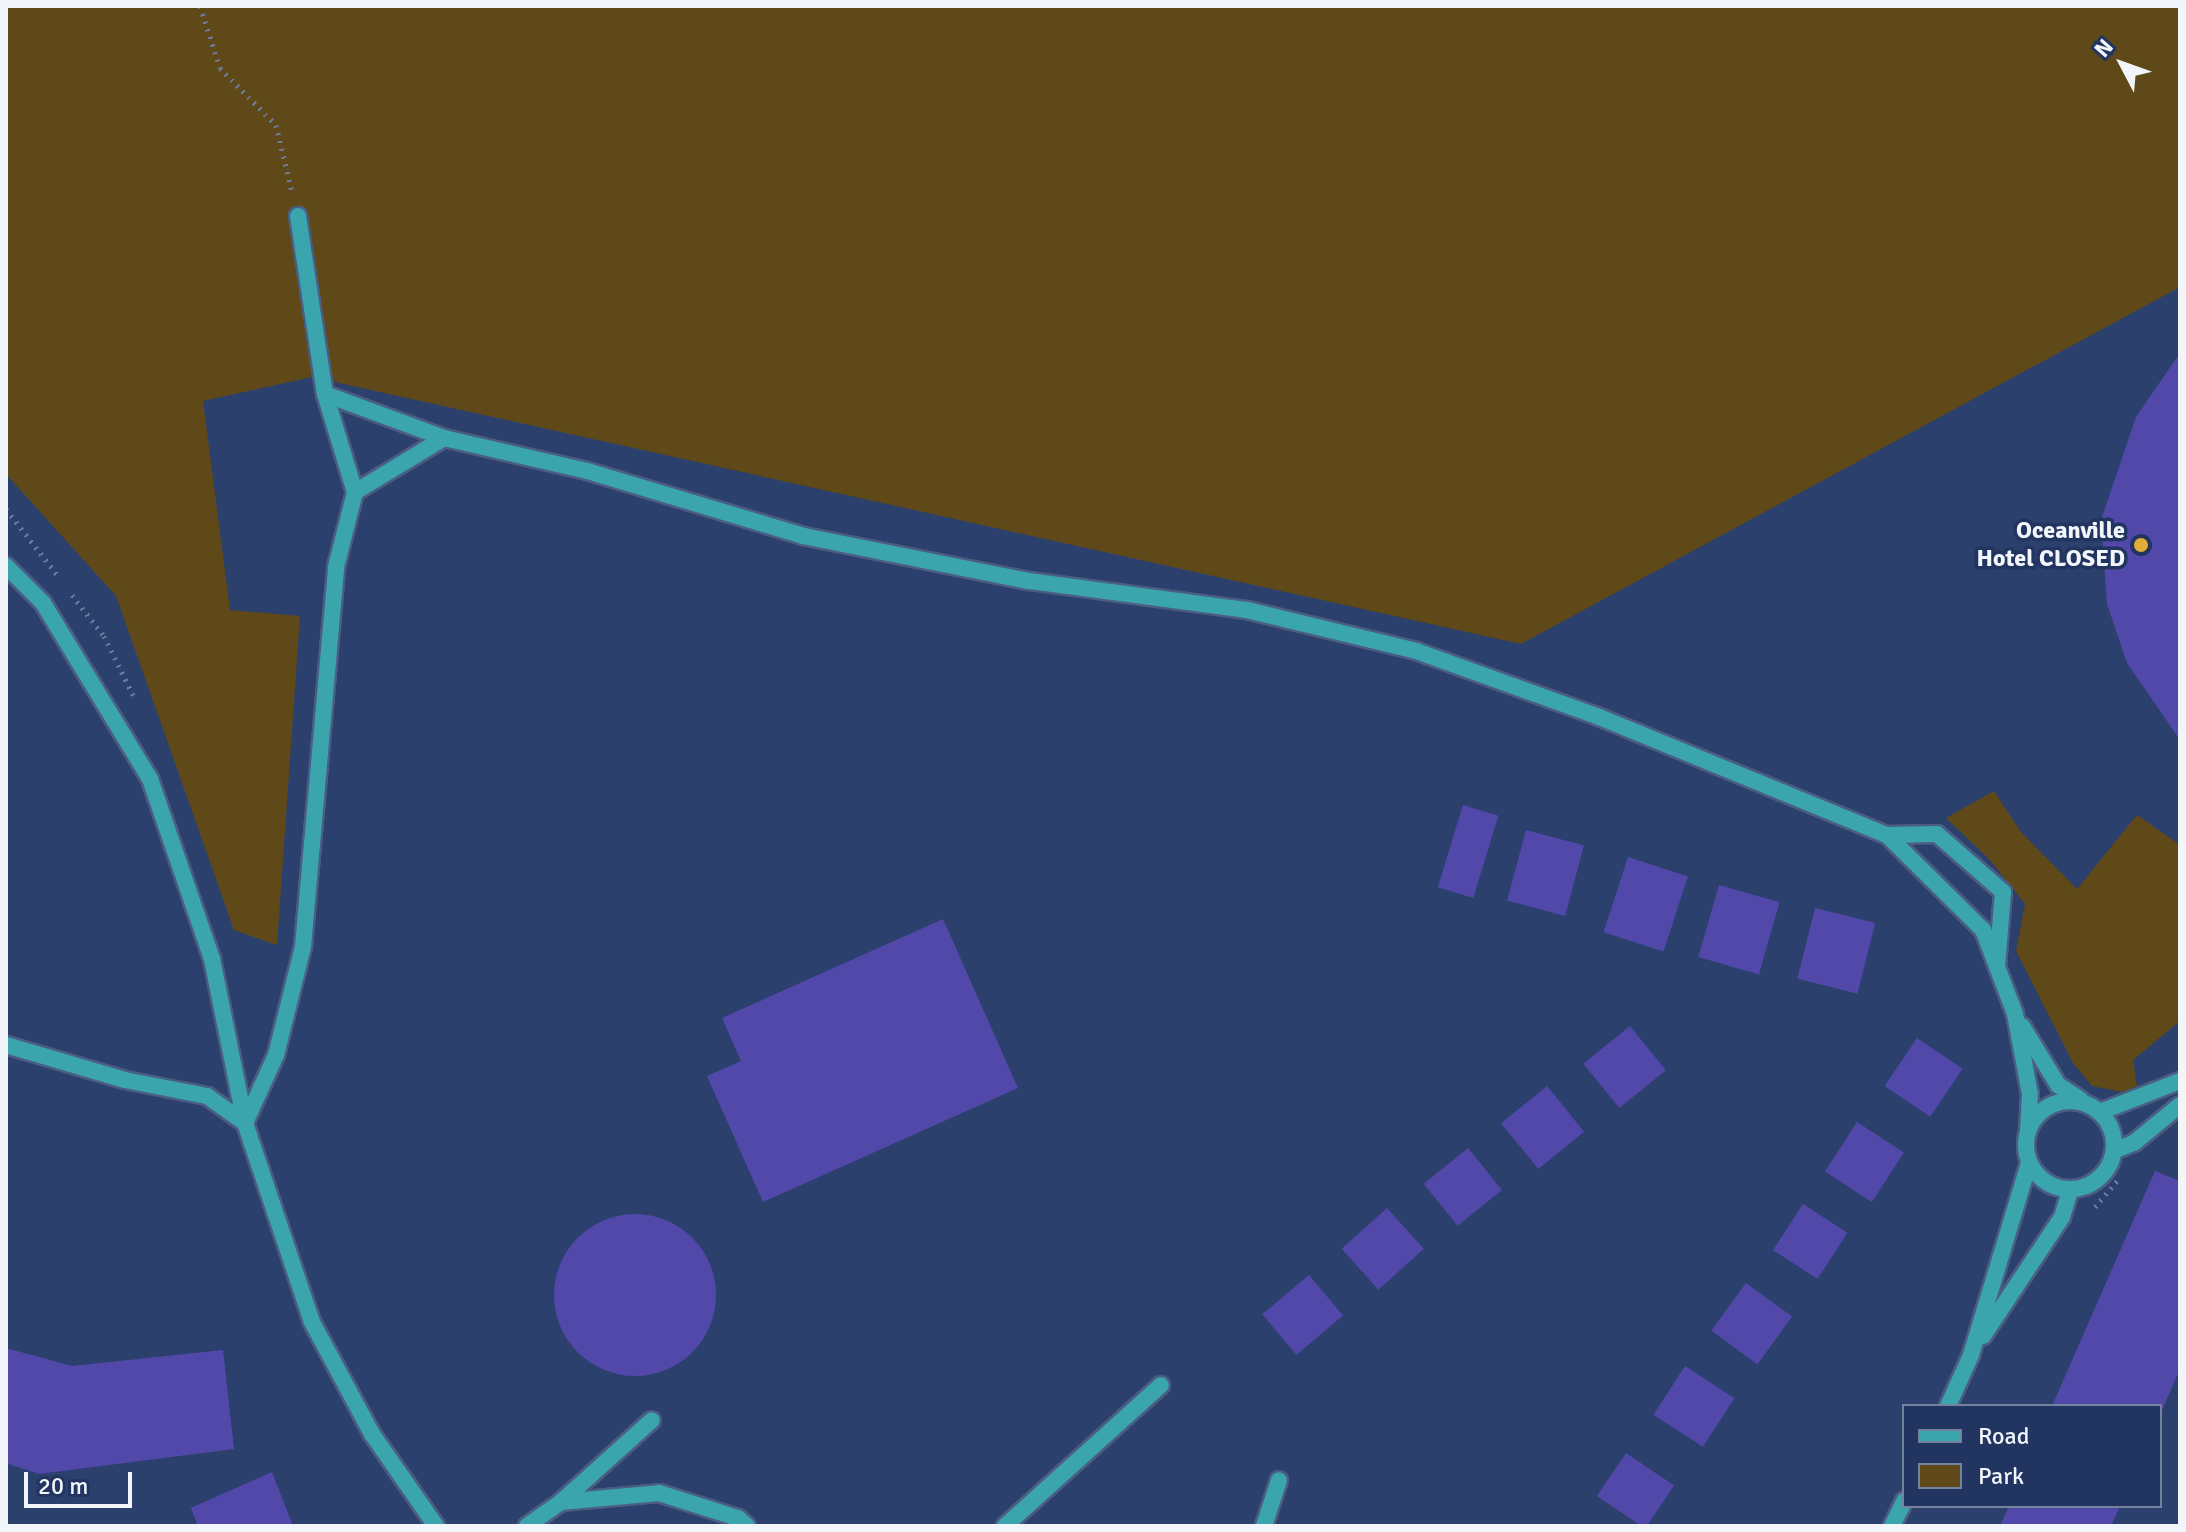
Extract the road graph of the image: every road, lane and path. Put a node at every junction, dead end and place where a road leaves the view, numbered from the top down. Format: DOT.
graph roads {
  1 [pos="200,6"];
  2 [pos="298,216"];
  3 [pos="325,394"];
  4 [pos="444,438"];
  5 [pos="355,492"];
  6 [pos="6,566"];
  7 [pos="1887,835"];
  8 [pos="1997,967"];
  9 [pos="2015,1014"];
  10 [pos="6,1045"];
  11 [pos="2180,1081"];
  12 [pos="2180,1105"];
  13 [pos="2094,1108"];
  14 [pos="245,1123"];
  15 [pos="2028,1129"];
  16 [pos="2114,1151"];
  17 [pos="2029,1163"];
  18 [pos="2070,1190"];
  19 [pos="1971,1355"];
  20 [pos="1161,1385"];
  21 [pos="1949,1404"];
  22 [pos="652,1420"];
  23 [pos="1279,1480"];
  24 [pos="561,1502"];
  25 [pos="1902,1505"];
  26 [pos="436,1526"];
  27 [pos="527,1526"];
  28 [pos="747,1526"];
  29 [pos="1005,1526"];
  30 [pos="1264,1526"];
  31 [pos="1892,1526"];
  1 -- 2 [label="path"];
  2 -- 3 [label="street"];
  3 -- 4 [label="street"];
  3 -- 5 [label="street"];
  4 -- 5 [label="street"];
  4 -- 7 [label="street"];
  5 -- 14 [label="street"];
  6 -- 14 [label="street"];
  7 -- 8 [label="street"];
  7 -- 8 [label="street"];
  8 -- 9 [label="street"];
  9 -- 13 [label="street"];
  9 -- 15 [label="street"];
  10 -- 14 [label="street"];
  11 -- 13 [label="street"];
  12 -- 16 [label="street"];
  13 -- 15 [label="street"];
  13 -- 16 [label="street"];
  14 -- 26 [label="street"];
  15 -- 17 [label="street"];
  16 -- 18 [label="street"];
  17 -- 18 [label="street"];
  17 -- 19 [label="street"];
  18 -- 19 [label="street"];
  19 -- 21 [label="street"];
  20 -- 29 [label="street"];
  22 -- 24 [label="street"];
  23 -- 30 [label="street"];
  24 -- 27 [label="street"];
  24 -- 28 [label="street"];
  25 -- 31 [label="street"];
}
